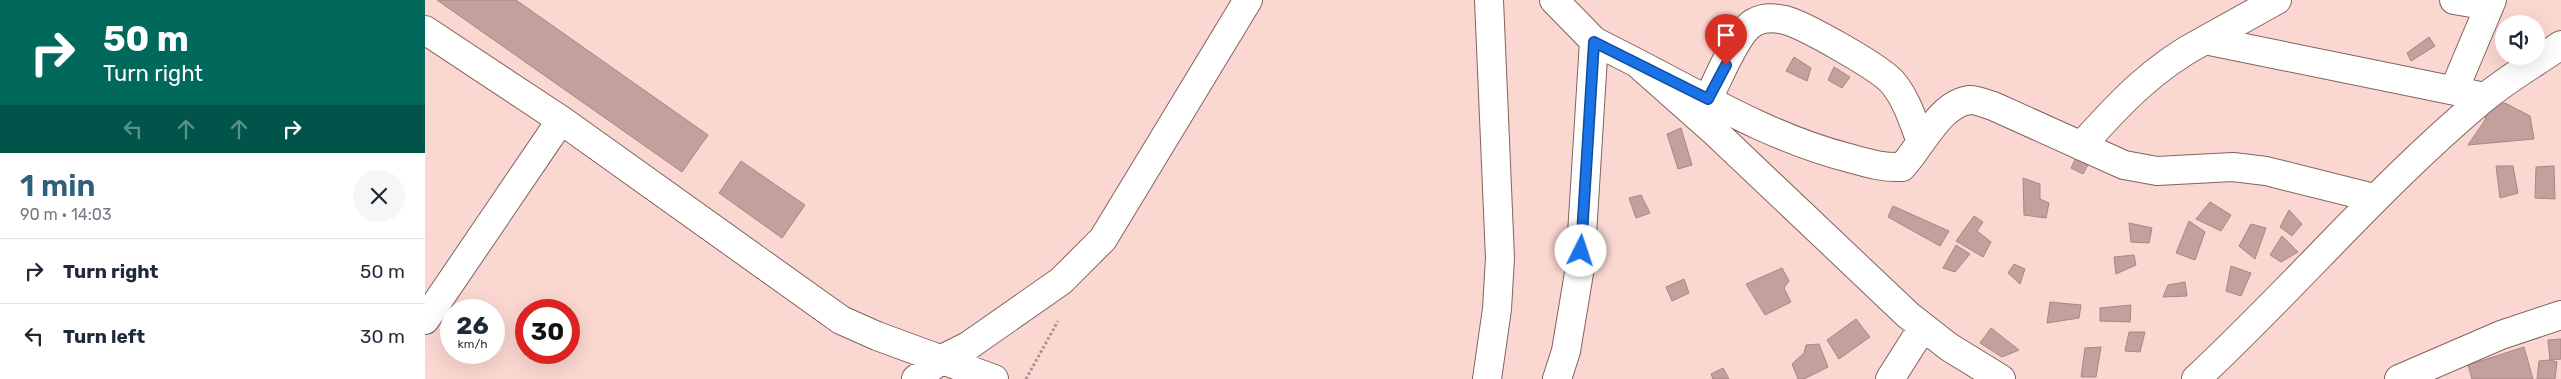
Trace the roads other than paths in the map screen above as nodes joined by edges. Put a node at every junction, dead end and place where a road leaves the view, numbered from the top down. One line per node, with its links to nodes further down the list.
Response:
1 (1248, 0): 22 (street)
2 (1489, 0): 25 (street)
3 (1555, 0): 9 (street)
4 (2277, 0): 8 (street)
5 (2454, 0): 6 (street)
6 (2490, 3): 12 (street)
7 (425, 30): 15 (street)
8 (2205, 40): 12 (street); 17 (street)
9 (1594, 42): 11 (street); 26 (street)
10 (2561, 46): 13 (street)
11 (1637, 63): 14 (street); 21 (street)
12 (2453, 90): 13 (street)
13 (2485, 97): 18 (street)
14 (1708, 99): 16 (street); 16 (street)
15 (561, 120): 20 (street); 22 (street)
16 (1921, 142): 17 (street)
17 (2081, 146): 18 (street)
18 (2374, 198): 29 (street)
19 (2561, 315): 30 (street)
20 (425, 320)
21 (1923, 327): 27 (street); 28 (street)
22 (942, 359): 23 (street); 24 (street)
23 (916, 379)
24 (994, 379)
25 (1487, 379)
26 (1557, 379)
27 (1890, 379)
28 (2001, 379)
29 (2196, 379)
30 (2399, 379)

